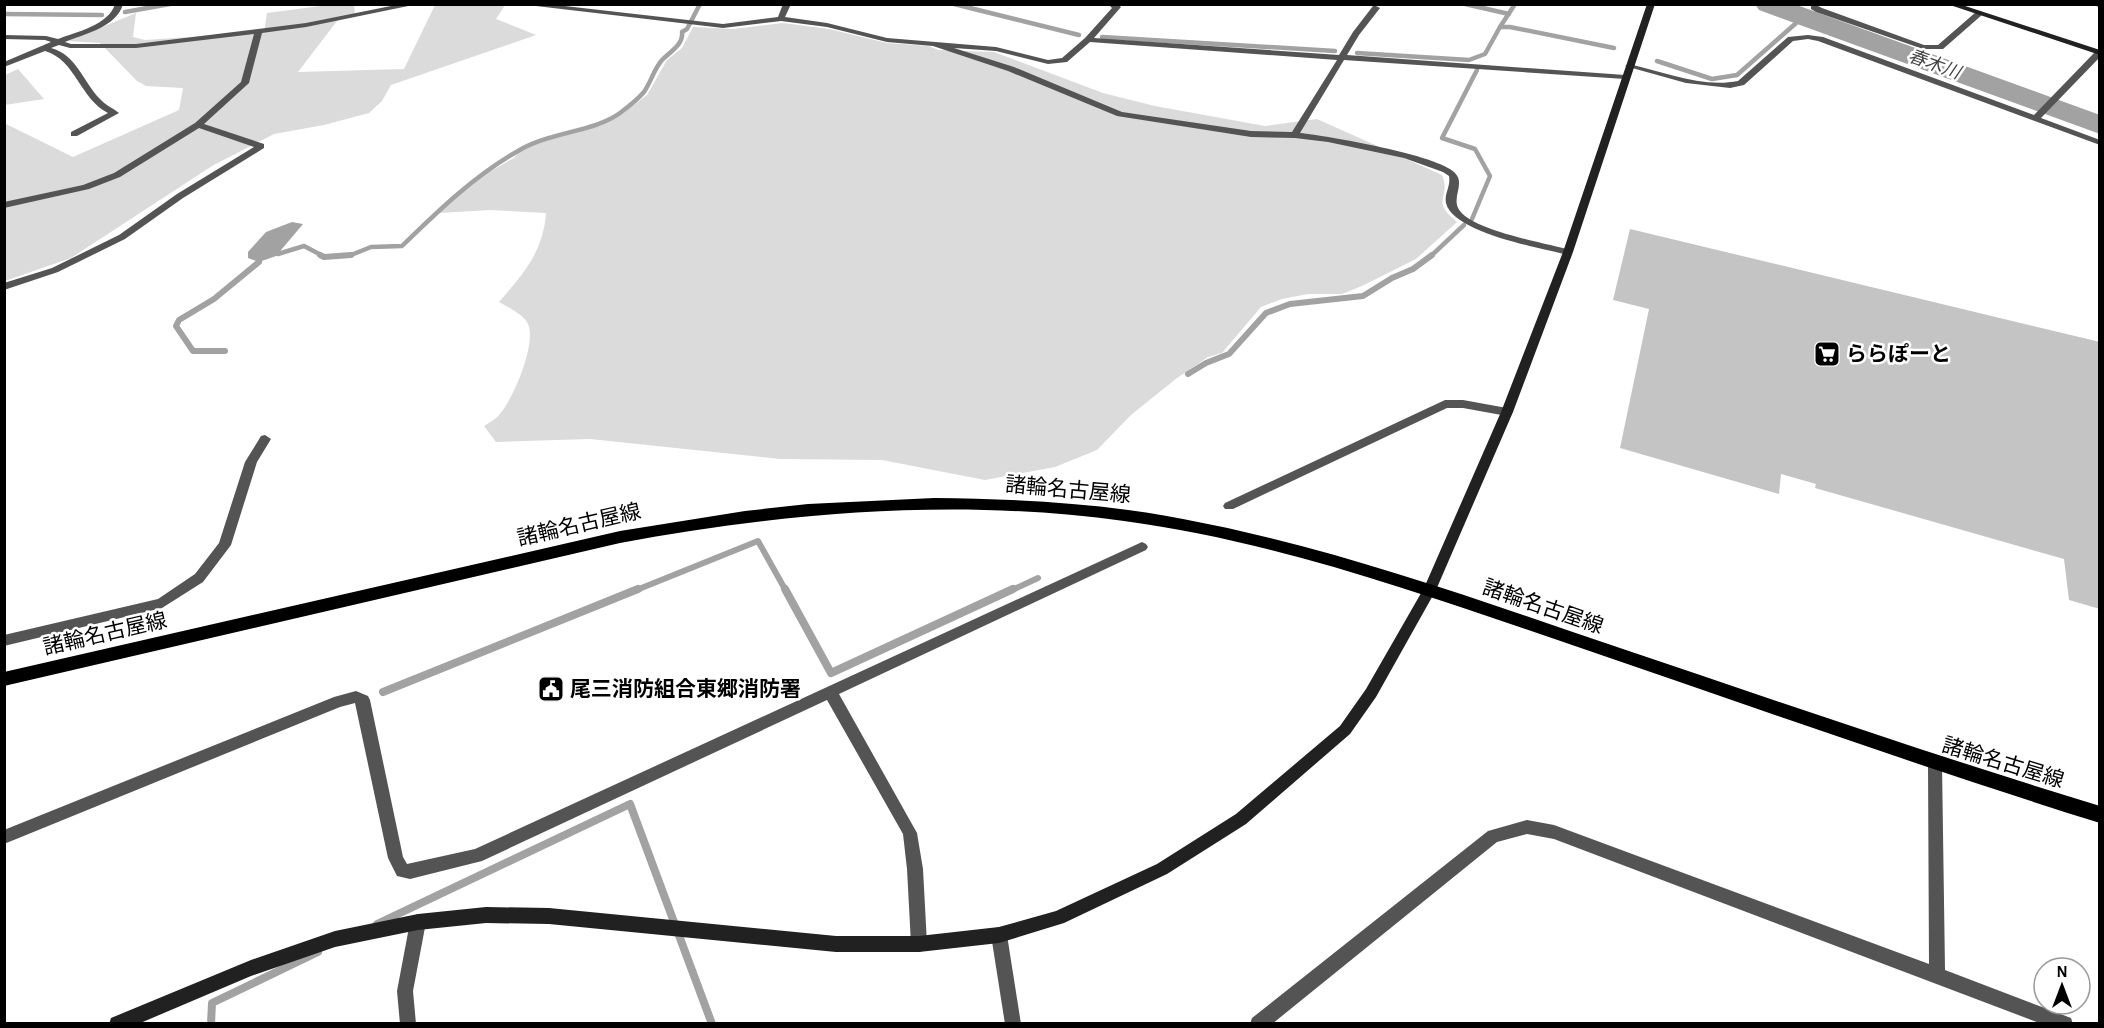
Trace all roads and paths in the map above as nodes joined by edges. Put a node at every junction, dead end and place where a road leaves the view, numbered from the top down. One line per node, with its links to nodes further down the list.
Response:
1 (119, 4): 15 (street)
2 (415, 4): 12 (street)
3 (522, 4): 11 (street)
4 (787, 4): 11 (street)
5 (1111, 4): 14 (street)
6 (1651, 4): 21 (street)
7 (1815, 4): 10 (street)
8 (1950, 4): 10 (street)
9 (1377, 8): 19 (street)
10 (1979, 14): 18 (street)
11 (781, 19): 16 (street)
12 (259, 30): 15 (street); 24 (street)
13 (4, 37): 15 (street)
14 (1088, 40): 16 (street); 19 (street)
15 (58, 42): 17 (street)
16 (934, 44): 26 (street)
17 (44, 48): 20 (street); 25 (street)
18 (2099, 53): 23 (street)
19 (1343, 57): 22 (street); 26 (street)
20 (4, 65)
21 (1629, 66): 22 (street); 23 (street)
22 (1625, 77): 29 (street)
23 (2038, 117): 27 (street)
24 (198, 125): 28 (street); 30 (street)
25 (74, 134)
26 (1295, 135): 29 (street)
27 (2100, 143)
28 (4, 205)
29 (1568, 252): 31 (street)
30 (4, 287)
31 (1507, 412): 33 (street); 35 (street)
32 (265, 439): 36 (street)
33 (1229, 506)
34 (1142, 548): 38 (street)
35 (1430, 590): 37 (main road, 諸輪名古屋線); 39 (main road, 諸輪名古屋線); 43 (street)
36 (4, 641)
37 (4, 679)
38 (830, 692): 41 (street); 44 (street)
39 (1935, 764): 40 (main road, 諸輪名古屋線); 45 (street)
40 (2100, 815)
41 (4, 837)
42 (418, 922): 44 (street); 46 (street); 47 (street)
43 (999, 935): 44 (street); 48 (street)
44 (919, 944)
45 (1937, 975): 49 (street); 50 (street)
46 (117, 1023)
47 (408, 1023)
48 (1013, 1023)
49 (1258, 1023)
50 (2065, 1023)

